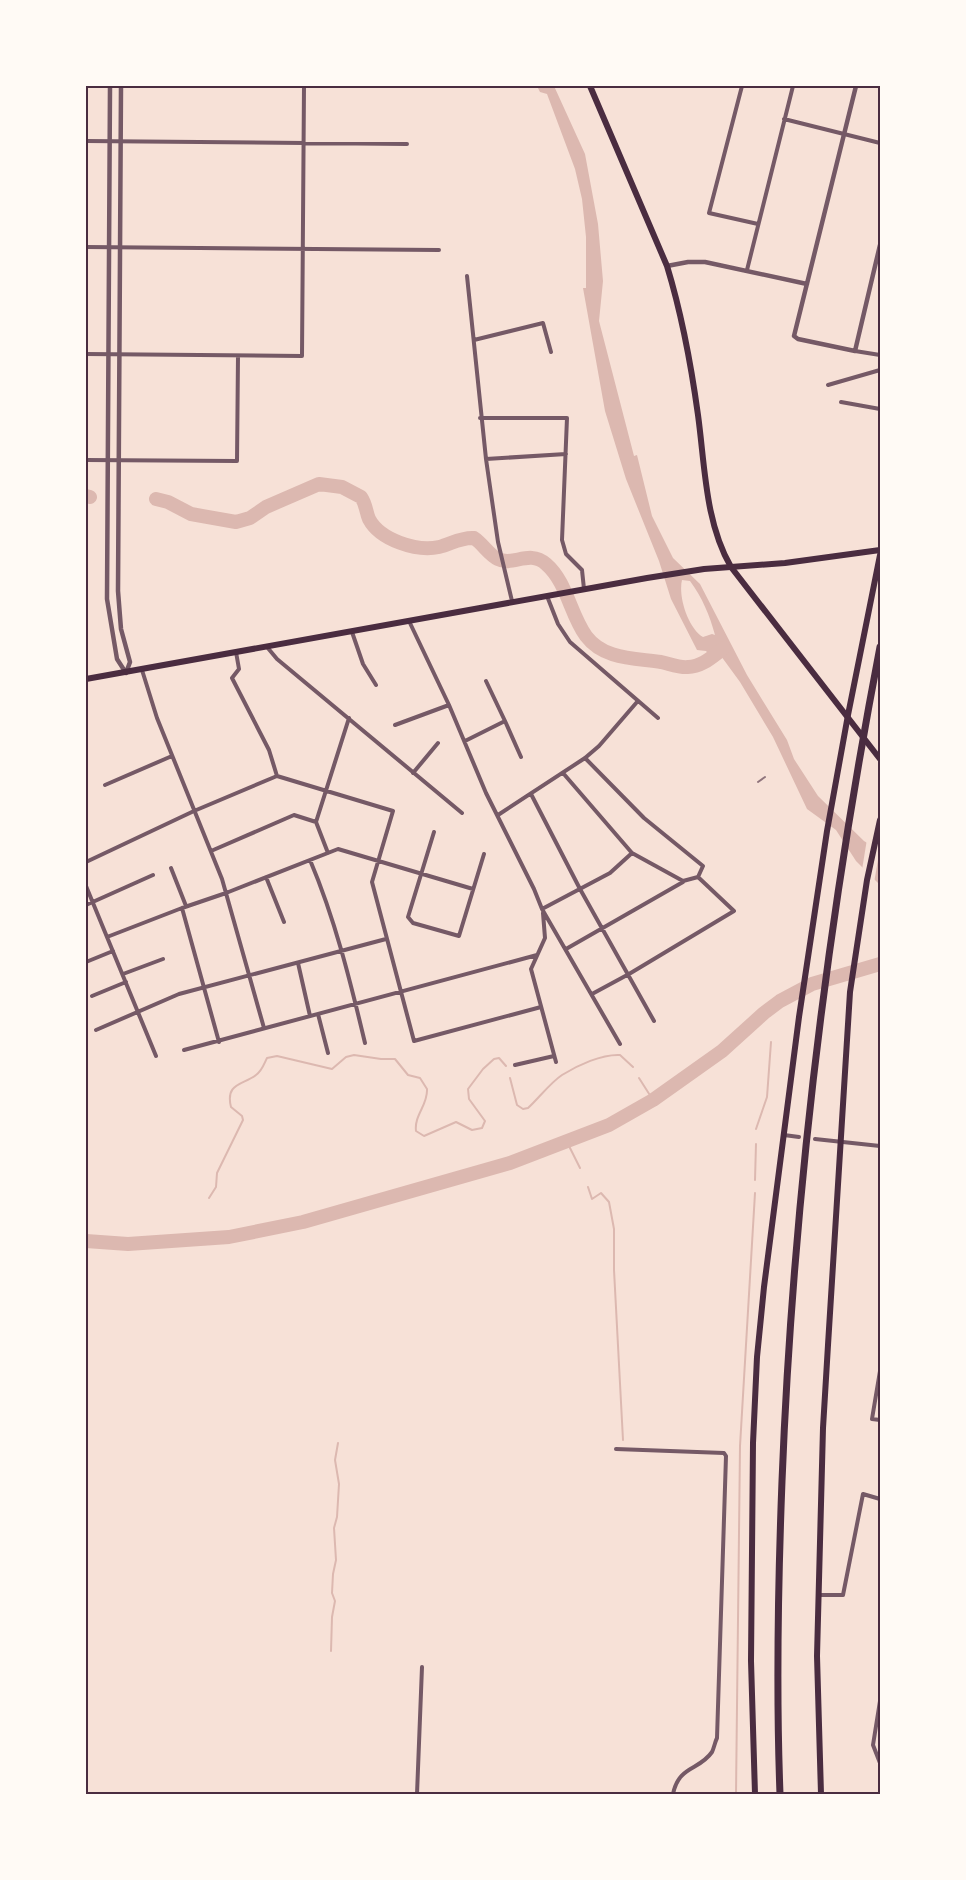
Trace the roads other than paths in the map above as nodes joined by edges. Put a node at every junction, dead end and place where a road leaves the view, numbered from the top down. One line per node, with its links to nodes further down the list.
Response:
1 (110, 86): 11 (street)
2 (122, 86): 12 (street)
3 (304, 86): 13 (street)
4 (590, 86): 23 (main road)
5 (742, 86): 16 (street)
6 (792, 86): 8 (street)
7 (856, 86): 9 (street)
8 (784, 119): 9 (street); 16 (street)
9 (845, 135): 15 (street); 26 (street)
10 (86, 141): 11 (street)
11 (110, 141): 12 (street); 19 (street)
12 (121, 141): 13 (street); 20 (street)
13 (303, 143): 14 (street); 21 (street)
14 (407, 144)
15 (880, 144)
16 (758, 224): 24 (street)
17 (880, 245): 28 (street)
18 (86, 247): 19 (street)
19 (109, 248): 20 (street); 31 (street)
20 (120, 248): 21 (street); 32 (street)
21 (302, 250): 22 (street); 34 (street)
22 (439, 250)
23 (667, 266): 24 (street); 47 (main road)
24 (747, 270): 26 (street)
25 (467, 276): 27 (street)
26 (807, 284): 28 (street)
27 (474, 340): 29 (street); 39 (street)
28 (855, 351): 33 (street)
29 (551, 352)
30 (86, 354): 31 (street)
31 (108, 354): 32 (street); 43 (street)
32 (119, 354): 34 (street); 44 (street)
33 (880, 355)
34 (238, 357): 44 (street)
35 (880, 370): 36 (street)
36 (828, 385)
37 (841, 402): 38 (street)
38 (880, 409)
39 (480, 418): 40 (street); 41 (street)
40 (566, 454): 41 (street); 48 (street)
41 (486, 459): 50 (street)
42 (86, 460): 43 (street)
43 (108, 460): 44 (street); 57 (street)
44 (118, 460): 57 (street)
45 (880, 550): 47 (main road)
46 (880, 555): 63 (main road)
47 (731, 567): 48 (main road); 63 (main road)
48 (582, 590): 49 (main road)
49 (550, 596): 50 (main road); 61 (street)
50 (512, 602): 51 (main road)
51 (408, 621): 52 (main road); 62 (street)
52 (352, 632): 53 (main road); 60 (street)
53 (267, 647): 55 (main road); 64 (street)
54 (880, 647): 156 (highway)
55 (236, 652): 56 (main road); 76 (street)
56 (142, 670): 57 (main road); 70 (street)
57 (126, 673): 58 (main road)
58 (86, 680)
59 (486, 681): 66 (street)
60 (375, 685)
61 (637, 702): 65 (street); 72 (street)
62 (449, 705): 67 (street); 68 (street)
63 (848, 715): 73 (main road); 143 (main road)
64 (349, 718): 74 (street); 78 (street)
65 (658, 718)
66 (505, 721): 68 (street); 71 (street)
67 (395, 725)
68 (465, 741): 82 (street)
69 (438, 743): 74 (street)
70 (172, 756): 77 (street); 80 (street)
71 (521, 757)
72 (585, 758): 75 (street); 97 (street)
73 (880, 759)
74 (413, 773): 81 (street)
75 (563, 773): 79 (street); 88 (street)
76 (277, 776): 78 (street); 80 (street)
77 (105, 784)
78 (327, 790): 84 (street); 91 (street)
79 (531, 794): 82 (street); 101 (street)
80 (194, 811): 86 (street); 92 (street)
81 (462, 813)
82 (498, 815): 106 (street)
83 (880, 821): 146 (main road)
84 (316, 822): 86 (street); 87 (street)
85 (434, 832): 94 (street)
86 (211, 851): 102 (street)
87 (328, 853): 90 (street); 91 (street)
88 (632, 853): 98 (street); 101 (street)
89 (484, 854): 100 (street)
90 (310, 860): 96 (street); 113 (street)
91 (378, 860): 94 (street); 110 (street)
92 (86, 862)
93 (171, 868): 105 (street)
94 (422, 873): 100 (street); 100 (street)
95 (153, 875): 103 (street)
96 (266, 877): 102 (street); 107 (street)
97 (698, 877): 98 (street); 119 (street)
98 (683, 881): 108 (street)
99 (86, 886): 103 (street)
100 (473, 889)
101 (580, 889): 106 (street); 108 (street)
102 (226, 893): 105 (street); 120 (street)
103 (92, 902): 104 (street); 109 (street)
104 (86, 905)
105 (184, 907): 109 (street); 122 (street)
106 (542, 909): 111 (street); 114 (street)
107 (284, 922)
108 (602, 928): 111 (street); 119 (street)
109 (107, 937): 112 (street)
110 (386, 939): 113 (street); 123 (street)
111 (566, 949): 124 (street)
112 (113, 951): 116 (street); 118 (street)
113 (342, 951): 117 (street); 126 (street)
114 (537, 955): 123 (street); 127 (street)
115 (163, 959): 118 (street)
116 (86, 962)
117 (298, 963): 120 (street); 130 (street)
118 (123, 974): 121 (street)
119 (629, 974): 124 (street); 131 (street)
120 (248, 976): 122 (street); 132 (street)
121 (126, 982): 125 (street); 128 (street)
122 (203, 987): 128 (street); 134 (street)
123 (402, 992): 126 (street); 127 (street)
124 (592, 994): 136 (street)
125 (92, 996)
126 (356, 1004): 129 (street); 135 (street)
127 (541, 1006): 140 (street)
128 (139, 1012): 133 (street); 139 (street)
129 (318, 1014): 130 (street); 138 (street)
130 (310, 1016): 132 (street)
131 (654, 1021)
132 (264, 1028): 134 (street)
133 (96, 1030)
134 (219, 1042): 137 (street)
135 (365, 1043)
136 (620, 1044)
137 (184, 1050)
138 (328, 1053)
139 (156, 1056)
140 (554, 1056): 141 (street); 142 (street)
141 (556, 1062)
142 (515, 1065)
143 (783, 1135): 144 (street); 159 (main road)
144 (799, 1137)
145 (815, 1139): 146 (street)
146 (841, 1142): 147 (street); 152 (main road)
147 (880, 1146)
148 (880, 1371): 149 (street)
149 (880, 1420)
150 (616, 1449): 158 (street)
151 (880, 1499): 152 (street)
152 (819, 1595): 160 (main road)
153 (422, 1667): 157 (street)
154 (880, 1701): 155 (street)
155 (880, 1762)
156 (780, 1792)
157 (417, 1794)
158 (673, 1794)
159 (755, 1794)
160 (821, 1794)

